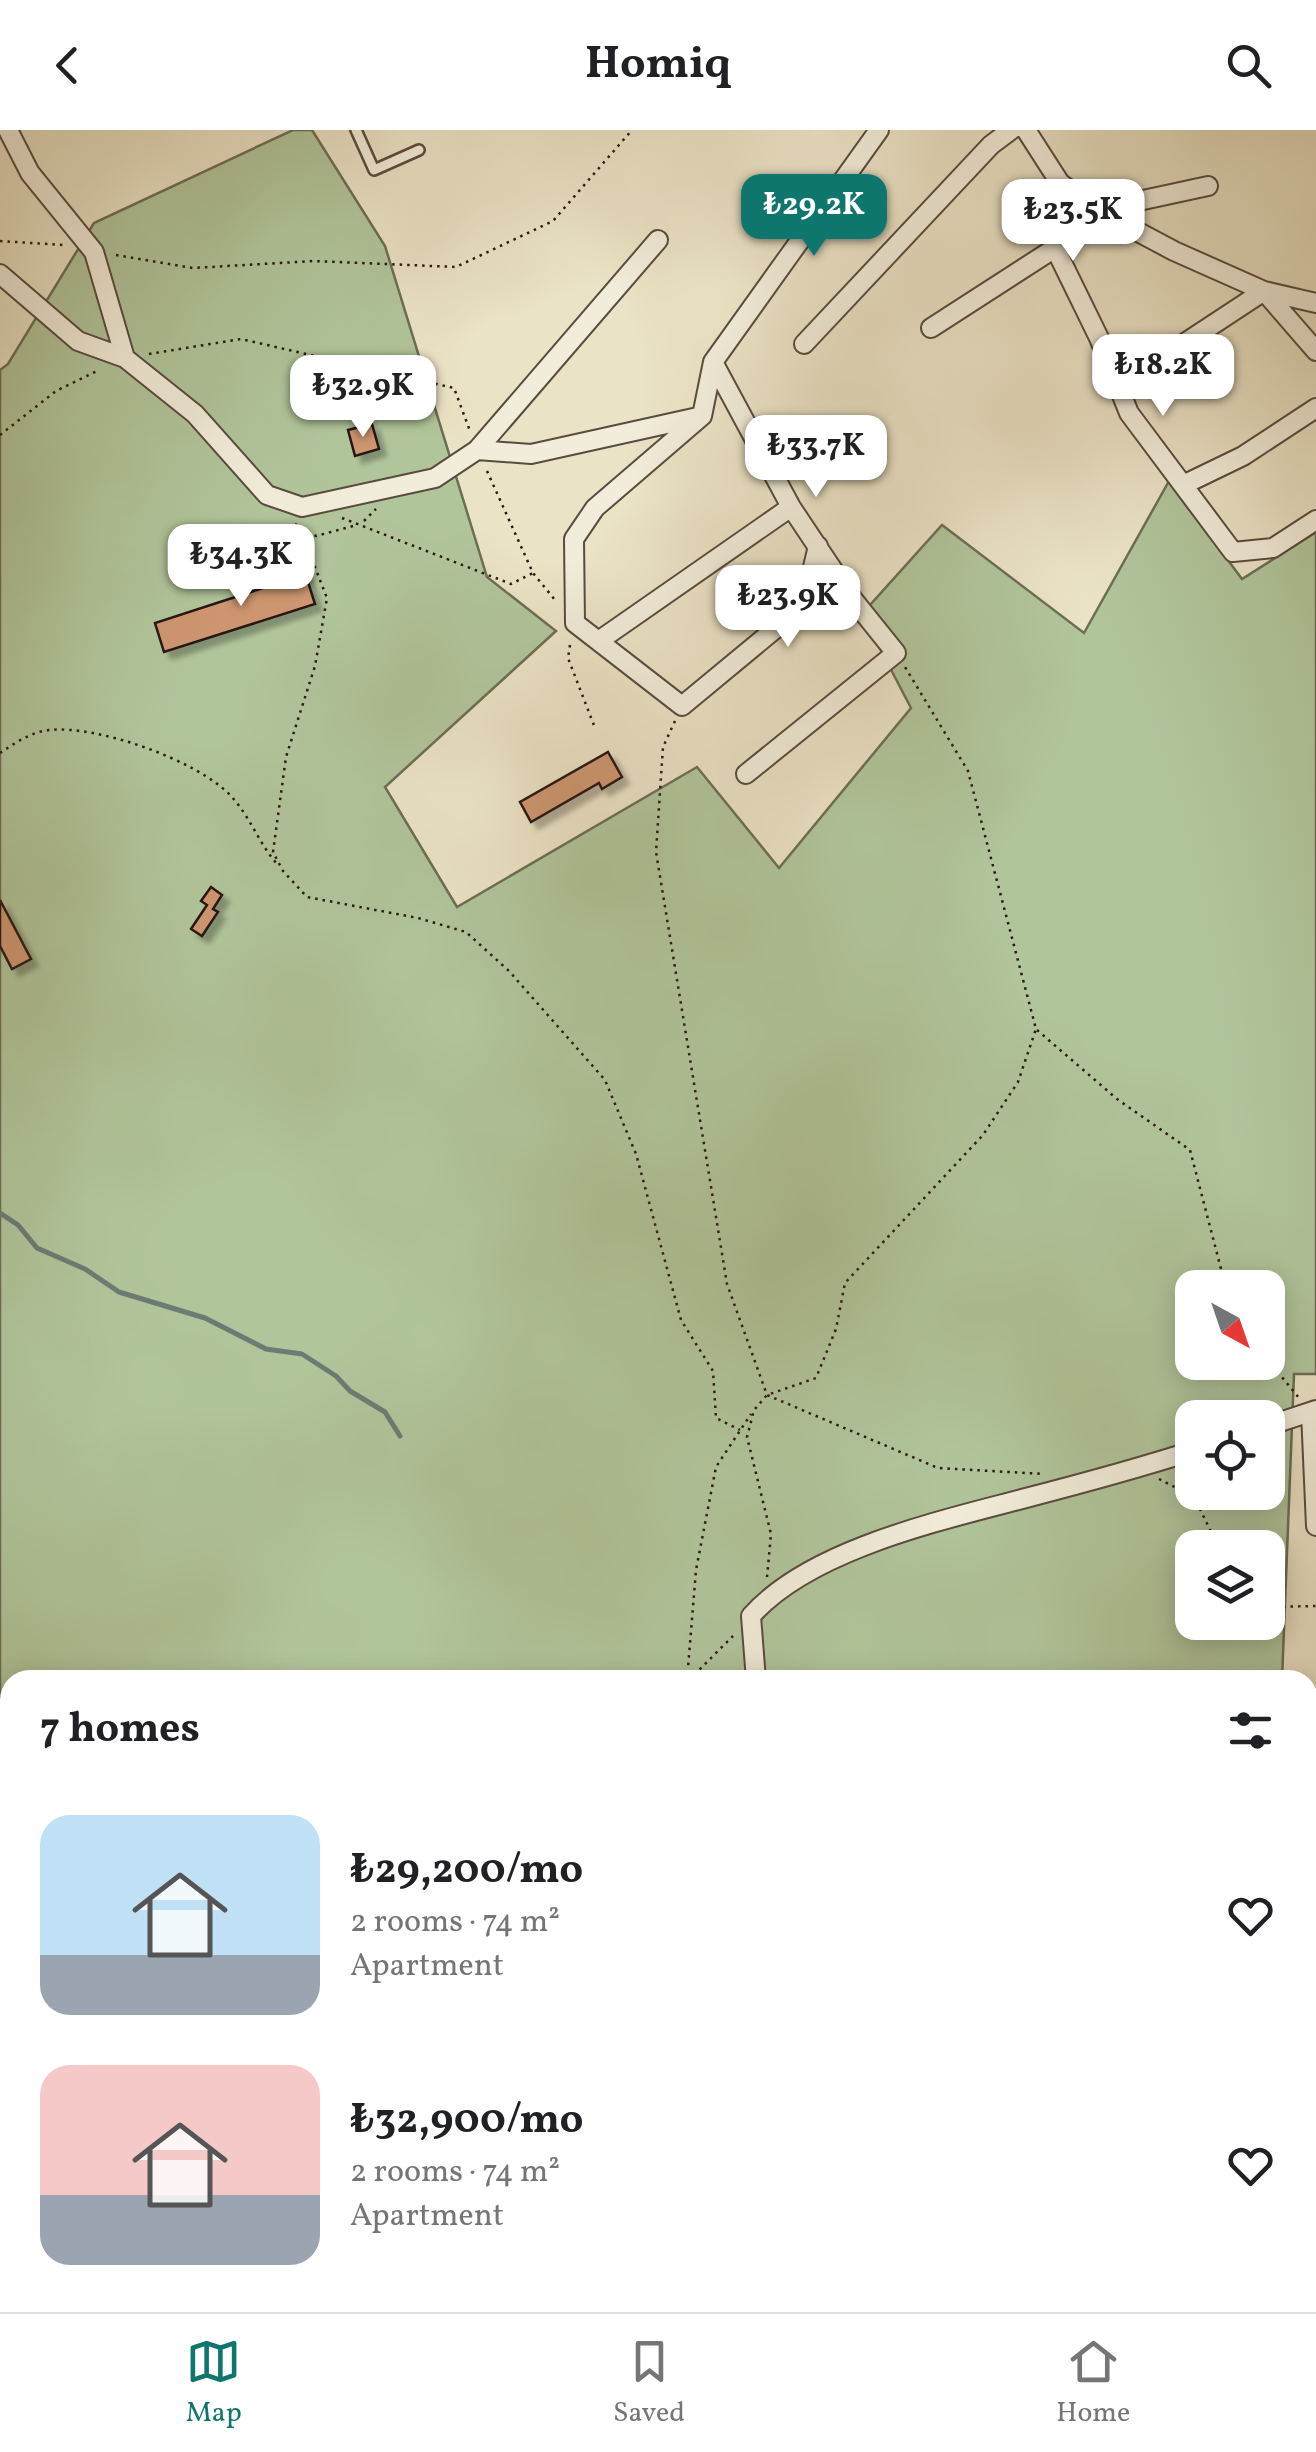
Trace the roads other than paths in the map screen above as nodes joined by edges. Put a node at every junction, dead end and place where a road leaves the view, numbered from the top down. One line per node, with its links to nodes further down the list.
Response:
1 (8, 130): 17 (street)
2 (356, 130): 6 (lane)
3 (879, 130): 18 (street)
4 (1011, 130): 15 (street)
5 (1026, 130): 8 (street)
6 (418, 150)
7 (1208, 186): 8 (street)
8 (1097, 210): 10 (street); 12 (street)
9 (658, 240): 22 (street)
10 (1055, 248): 14 (street); 19 (street)
11 (0, 274): 17 (street)
12 (1264, 290): 13 (street); 16 (street); 19 (street)
13 (1316, 304)
14 (931, 328)
15 (804, 344)
16 (1316, 351)
17 (125, 358): 22 (street)
18 (713, 362): 21 (street); 24 (street)
19 (1118, 387): 23 (street)
20 (1316, 408): 23 (street)
21 (702, 416): 22 (street); 27 (street)
22 (477, 450)
23 (1183, 485): 25 (street)
24 (791, 506): 26 (street); 27 (street)
25 (1316, 520)
26 (818, 546): 27 (street); 28 (street)
27 (600, 640)
28 (746, 774)
29 (1313, 1411): 30 (street); 32 (street)
30 (1285, 1420)
31 (1175, 1456): 33 (street)
32 (1316, 1526)
33 (755, 1670)

